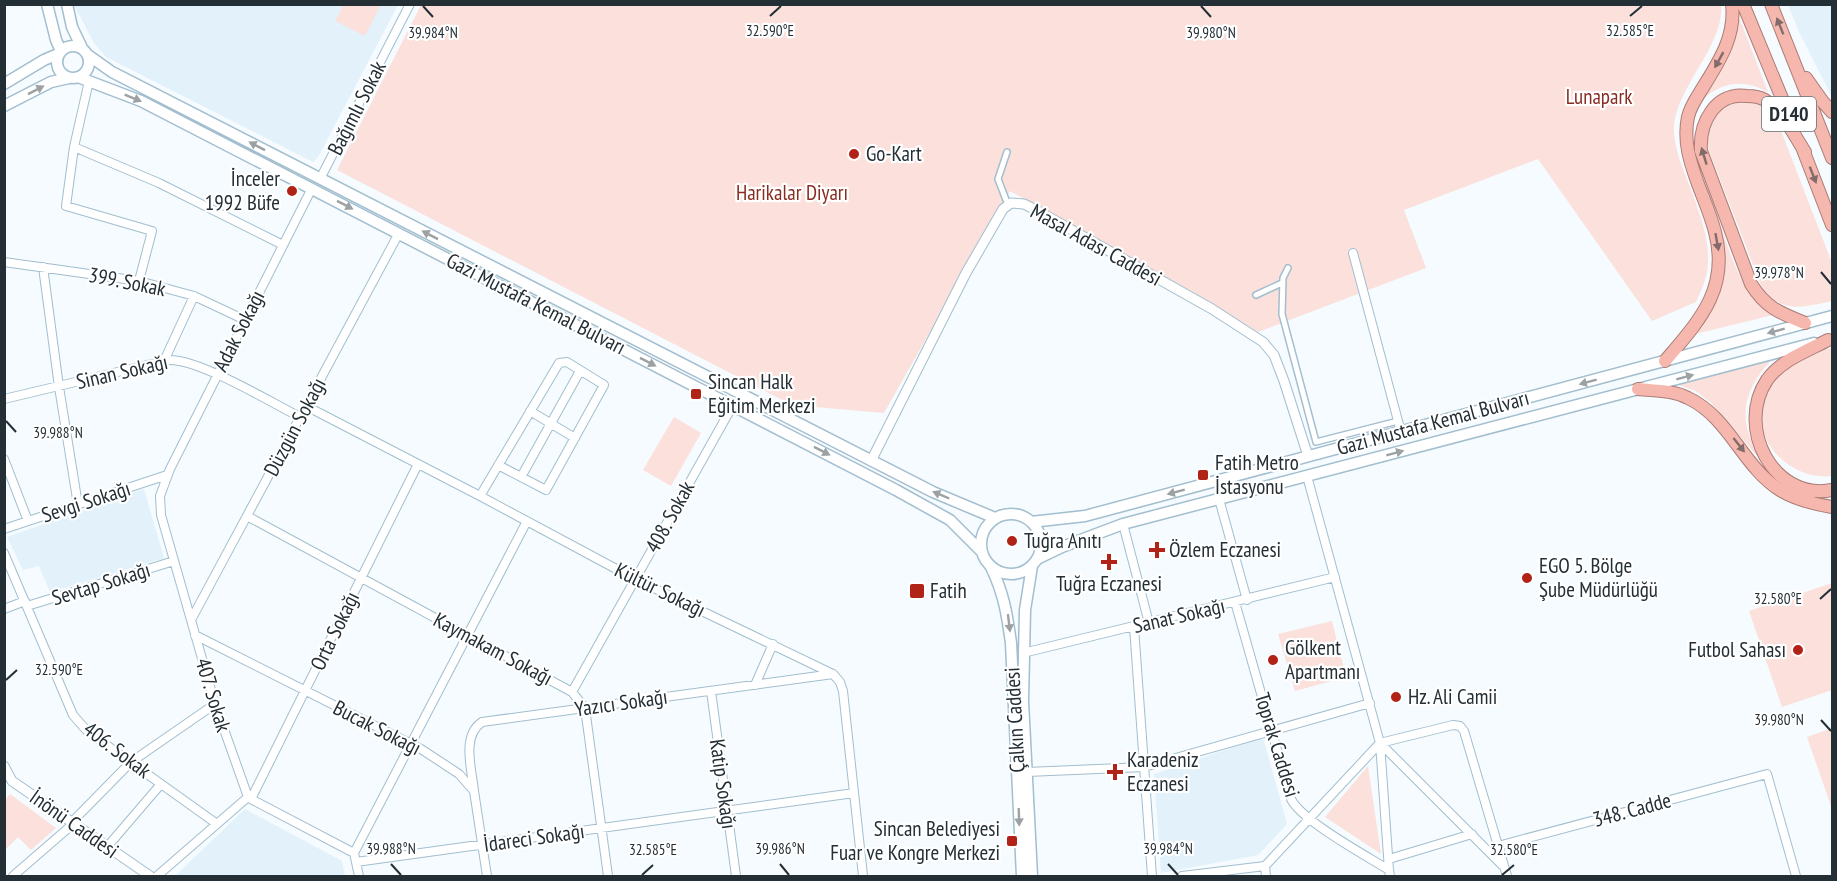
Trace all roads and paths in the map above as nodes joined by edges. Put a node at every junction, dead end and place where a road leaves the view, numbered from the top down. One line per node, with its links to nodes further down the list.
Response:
1 (47, 4): 8 (main road)
2 (67, 4): 7 (main road)
3 (410, 4): 18 (street, Bağımlı Sokak)
4 (1731, 4): 37 (highway, one-way to 37)
5 (1743, 4): 16 (highway, D140)
6 (1771, 4): 9 (highway, D140, one-way to 6)
7 (85, 51): 8 (main road); 10 (main road); 18 (main road, Gazi Mustafa Kemal Bulvarı, one-way to 7)
8 (60, 52): 10 (main road); 11 (main road)
9 (1792, 57): 13 (highway); 17 (highway, D140)
10 (79, 79): 12 (main road, one-way to 10); 14 (street); 19 (main road, Gazi Mustafa Kemal Bulvarı, one-way to 19)
11 (4, 84)
12 (4, 106)
13 (1833, 112)
14 (74, 147): 23 (street); 28 (street)
15 (1007, 152): 20 (street)
16 (1804, 152): 21 (highway, D140, one-way to 21); 34 (highway, one-way to 16)
17 (1833, 158)
18 (320, 179): 52 (main road, Gazi Mustafa Kemal Bulvarı, one-way to 18)
19 (312, 188): 22 (main road, Gazi Mustafa Kemal Bulvarı, one-way to 22); 23 (street, Adak Sokağı)
20 (1008, 205): 50 (street, Masal Adası Caddesi); 52 (street, Masal Adası Caddesi)
21 (1833, 225)
22 (399, 233): 43 (main road, Gazi Mustafa Kemal Bulvarı, one-way to 43); 44 (street, Düzgün Sokağı)
23 (283, 245): 33 (street, Adak Sokağı)
24 (1353, 253): 48 (street)
25 (4, 262): 26 (street, 399. Sokak)
26 (43, 267): 28 (street, 399. Sokak); 40 (street)
27 (1288, 268): 29 (street)
28 (139, 281): 31 (street, 399. Sokak)
29 (1282, 283): 30 (street); 48 (street)
30 (1256, 295)
31 (194, 296): 33 (street, 399. Sokak); 36 (street)
32 (1833, 316): 34 (main road, Gazi Mustafa Kemal Bulvarı)
33 (245, 320): 39 (street, Adak Sokağı)
34 (1805, 323): 37 (main road, Gazi Mustafa Kemal Bulvarı, one-way to 37)
35 (1830, 339): 41 (main road, Gazi Mustafa Kemal Bulvarı, one-way to 35); 58 (highway)
36 (164, 361): 39 (street, Sinan Sokağı); 40 (street, Sinan Sokağı)
37 (1665, 361): 48 (main road, Gazi Mustafa Kemal Bulvarı, one-way to 48)
38 (580, 371): 45 (street); 47 (street); 49 (street)
39 (217, 375): 46 (street, Sinan Sokağı); 55 (street, Adak Sokağı)
40 (58, 387): 42 (street, Sinan Sokağı); 61 (street)
41 (1638, 389): 56 (main road, Gazi Mustafa Kemal Bulvarı, one-way to 41); 62 (highway, one-way to 62)
42 (4, 399)
43 (733, 405): 70 (main road, Gazi Mustafa Kemal Bulvarı, one-way to 70); 77 (street, 408. Sokak)
44 (306, 406): 46 (street, Düzgün Sokağı); 53 (street, Kültür Sokağı)
45 (530, 411): 47 (street); 54 (street)
46 (300, 417): 63 (street, Düzgün Sokağı)
47 (551, 424): 49 (street); 57 (street)
48 (1400, 426): 50 (main road, Gazi Mustafa Kemal Bulvarı)
49 (575, 438): 57 (street)
50 (1308, 456): 67 (main road, Gazi Mustafa Kemal Bulvarı, one-way to 67)
51 (4, 459): 65 (street)
52 (871, 460): 64 (main road, Gazi Mustafa Kemal Bulvarı, one-way to 52)
53 (418, 464): 59 (street, Kültür Sokağı); 76 (street, Orta Sokağı)
54 (498, 465): 57 (street); 59 (street)
55 (167, 475): 61 (street, Sevgi Sokağı); 72 (street, 407. Sokak)
56 (1307, 476): 60 (main road, Gazi Mustafa Kemal Bulvarı); 75 (street)
57 (521, 477)
58 (1833, 490)
59 (480, 496): 66 (street, Kültür Sokağı)
60 (1219, 499): 68 (main road, Gazi Mustafa Kemal Bulvarı); 78 (street)
61 (78, 505): 65 (street, Sevgi Sokağı)
62 (1833, 507)
63 (247, 516): 76 (street, Kaymakam Sokağı); 82 (street, Düzgün Sokağı)
64 (995, 518): 67 (main road); 70 (main road)
65 (28, 521): 69 (street, Sevgi Sokağı)
66 (528, 521): 77 (street, Kültür Sokağı); 86 (street)
67 (1031, 522): 73 (main road)
68 (1123, 524): 73 (main road, Gazi Mustafa Kemal Bulvarı); 83 (street)
69 (4, 529)
70 (981, 551): 74 (main road)
71 (4, 553): 80 (street, 406. Sokak)
72 (174, 561): 80 (street, Sevtap Sokağı); 82 (street, 407. Sokak)
73 (1035, 562): 74 (main road); 88 (main road, Çalkın Caddesi)
74 (991, 567): 132 (main road, Çalkın Caddesi, one-way to 132)
75 (1335, 577): 78 (street, Sanat Sokağı); 94 (street)
76 (361, 578): 86 (street, Kaymakam Sokağı); 91 (street, Orta Sokağı)
77 (635, 579): 87 (street, Kültür Sokağı); 93 (street, 408. Sokak)
78 (1247, 600): 79 (street, Sanat Sokağı)
79 (1235, 602): 83 (street, Sanat Sokağı); 97 (street, Toprak Caddesi)
80 (26, 604): 81 (street, Sevtap Sokağı); 100 (street, 406. Sokak)
81 (4, 609)
82 (191, 620): 85 (street, 407. Sokak)
83 (1149, 623): 84 (street, Sanat Sokağı)
84 (1134, 627): 88 (street, Sanat Sokağı); 102 (street)
85 (195, 635): 91 (street, Bucak Sokağı); 95 (street, 407. Sokak)
86 (468, 636): 93 (street, Kaymakam Sokağı); 99 (street)
87 (773, 644): 89 (street, Kültür Sokağı); 90 (street)
88 (1023, 653): 103 (main road, Çalkın Caddesi)
89 (833, 674): 90 (street, Yazıcı Sokağı); 107 (street)
90 (754, 685): 92 (street, Yazıcı Sokağı)
91 (305, 691): 99 (street, Bucak Sokağı); 108 (street, Orta Sokağı)
92 (711, 691): 96 (street, Yazıcı Sokağı); 109 (street, Katip Sokağı)
93 (572, 692): 96 (street, Kaymakam Sokağı)
94 (1370, 703): 97 (street); 98 (street)
95 (215, 704): 100 (street); 108 (street, 407. Sokak)
96 (585, 708): 106 (street, Yazıcı Sokağı); 113 (street)
97 (1272, 730): 102 (street); 110 (street, Toprak Caddesi)
98 (1380, 743): 110 (street); 114 (street); 116 (street); 119 (street)
99 (411, 744): 106 (street, Bucak Sokağı); 118 (street)
100 (130, 762): 105 (street, 406. Sokak); 111 (street)
101 (4, 766): 104 (street, İnönü Caddesi)
102 (1144, 767): 103 (street); 134 (street)
103 (1027, 772): 133 (main road, Çalkın Caddesi)
104 (7, 779): 111 (street, İnönü Caddesi)
105 (161, 784): 112 (street, 406. Sokak); 117 (street)
106 (474, 790): 115 (street)
107 (854, 793): 109 (street, İdareci Sokağı); 131 (street)
108 (250, 798): 112 (street); 118 (street)
109 (727, 811): 113 (street, İdareci Sokağı); 130 (street, Katip Sokağı)
110 (1309, 819): 121 (street); 123 (street, Toprak Caddesi)
111 (73, 823): 117 (street, İnönü Caddesi); 124 (street)
112 (218, 824): 126 (street)
113 (601, 828): 115 (street, İdareci Sokağı); 129 (street)
114 (1473, 834): 119 (street); 122 (street)
115 (482, 845): 120 (street, İdareci Sokağı); 128 (street)
116 (1498, 846): 122 (street); 138 (street, 348. Cadde)
117 (107, 847): 125 (street, İnönü Caddesi)
118 (354, 853): 120 (street)
119 (1389, 859): 123 (street)
120 (356, 862): 127 (street)
121 (1265, 866): 135 (street); 136 (street)
122 (1504, 866): 137 (street)
123 (1390, 873)
124 (13, 876)
125 (150, 876)
126 (158, 876)
127 (359, 876)
128 (487, 876)
129 (608, 876)
130 (736, 876)
131 (863, 876)
132 (1022, 876)
133 (1032, 876)
134 (1152, 876)
135 (1182, 876)
136 (1266, 876)
137 (1507, 876)
138 (1796, 876)

